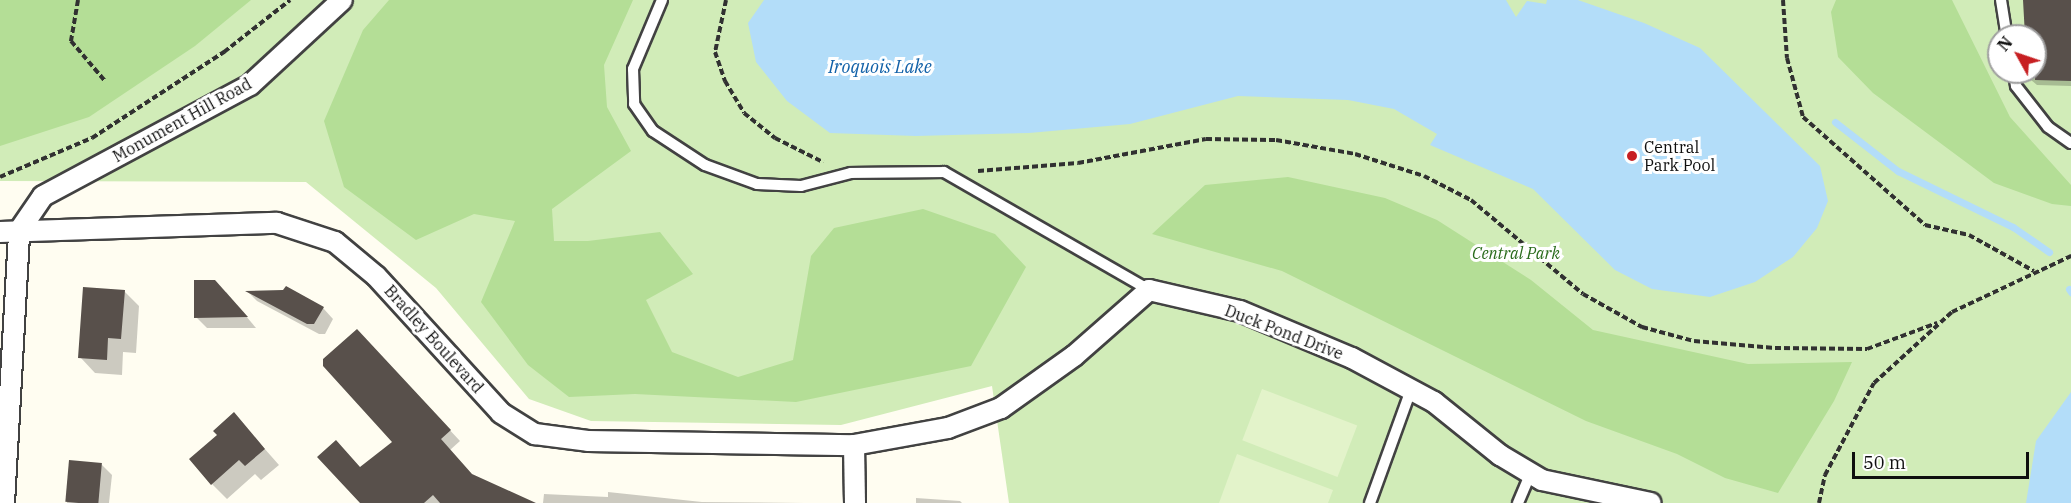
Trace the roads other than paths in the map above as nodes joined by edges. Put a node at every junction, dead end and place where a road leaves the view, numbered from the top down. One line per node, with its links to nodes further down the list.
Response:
1 (342, 0): 7 (street, Monument Hill Road)
2 (662, 0): 8 (lane)
3 (2001, 0): 4 (lane)
4 (2005, 24)
5 (2016, 84): 6 (lane)
6 (2071, 143)
7 (9, 231): 10 (street); 11 (street, Bradley Boulevard)
8 (1149, 290): 9 (street, Duck Pond Drive); 11 (street)
9 (1411, 390): 12 (street, Duck Pond Drive); 15 (lane)
10 (4, 431): 13 (street)
11 (854, 445): 14 (street)
12 (1531, 473): 16 (lane); 17 (street, Duck Pond Drive)
13 (4, 503)
14 (855, 503)
15 (1370, 503)
16 (1518, 503)
17 (1651, 503)

